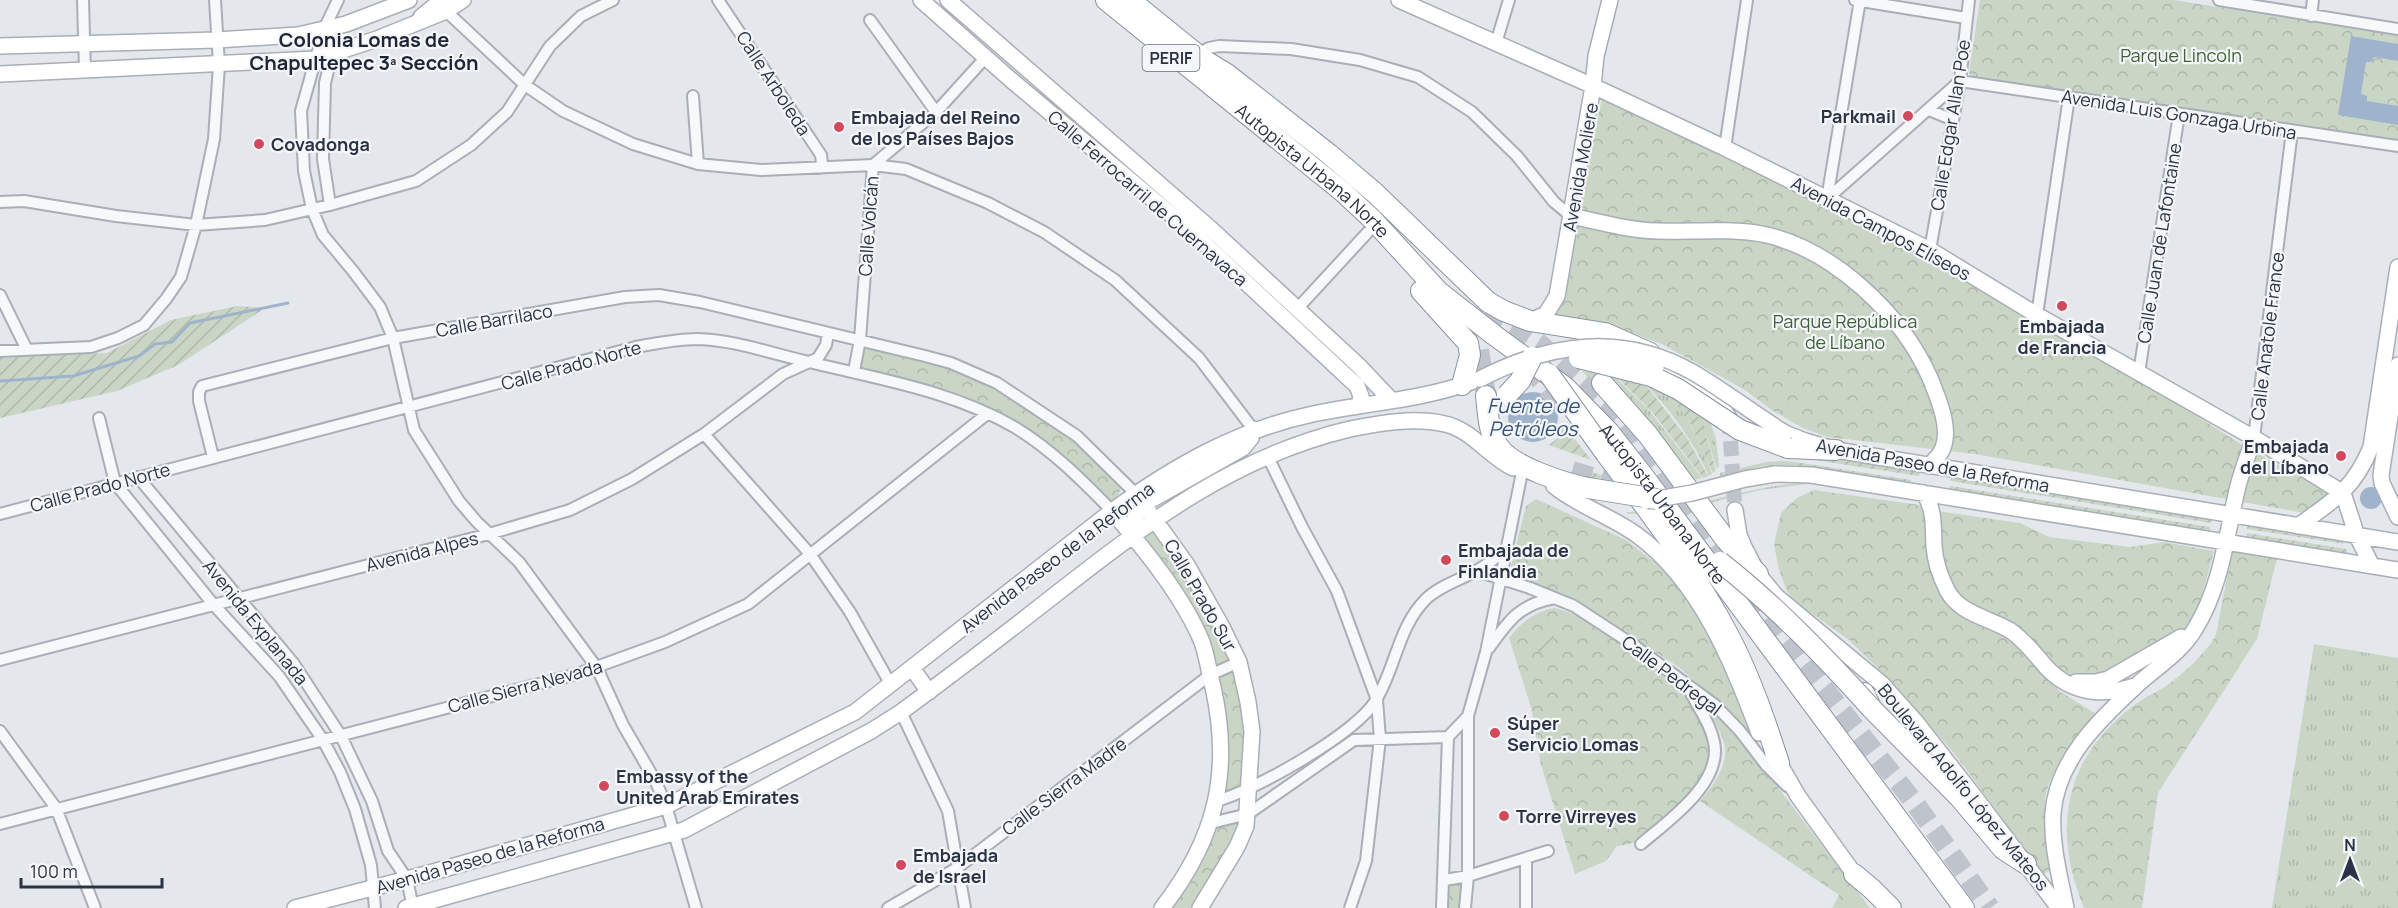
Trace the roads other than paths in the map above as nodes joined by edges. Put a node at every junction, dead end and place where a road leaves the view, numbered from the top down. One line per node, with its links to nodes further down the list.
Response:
1 (83, 0): 32 (street)
2 (215, 0): 30 (street)
3 (338, 0): 28 (street)
4 (386, 0): 28 (main road)
5 (409, 0): 28 (main road)
6 (463, 0): 24 (main road)
7 (613, 0): 44 (street)
8 (718, 0): 58 (street, Calle Arboleda)
9 (921, 0): 35 (main road, Calle Ferrocarril de Cuernavaca)
10 (948, 0): 39 (main road, Calle Ferrocarril de Cuernavaca)
11 (1099, 0): 51 (highway, PERIF)
12 (1106, 0): 71 (highway, Autopista Urbana Norte)
13 (1122, 0): 135 (highway, Autopista Urbana Norte, bridge)
14 (1130, 0): 36 (highway, PERIF)
15 (1400, 0): 31 (main road, Avenida Campos Elíseos)
16 (1509, 0): 31 (street)
17 (1610, 0): 45 (main road, Avenida Moliere)
18 (1747, 0): 55 (street)
19 (1855, 0): 20 (street)
20 (1860, 0): 26 (street); 59 (street)
21 (1970, 0): 26 (street, Calle Edgar Allan Poe)
22 (2219, 0): 25 (street)
23 (2313, 0): 25 (street)
24 (444, 6): 34 (main road); 44 (street)
25 (2311, 16): 29 (street)
26 (1966, 18): 43 (street, Calle Edgar Allan Poe)
27 (870, 20): 49 (street)
28 (335, 26): 30 (main road); 34 (street); 37 (street)
29 (2398, 29)
30 (217, 40): 32 (main road); 38 (street)
31 (1497, 43): 45 (main road, Avenida Campos Elíseos)
32 (84, 44): 33 (main road); 40 (street)
33 (0, 46)
34 (332, 54): 37 (main road); 61 (street)
35 (986, 57): 42 (main road, Calle Ferrocarril de Cuernavaca); 49 (street, Calle Volcán)
36 (1200, 57): 63 (street); 72 (highway); 75 (highway)
37 (315, 59): 38 (main road); 62 (street)
38 (219, 64): 40 (main road); 64 (street)
39 (1021, 64): 42 (main road); 69 (main road, Calle Ferrocarril de Cuernavaca)
40 (85, 71): 41 (main road)
41 (0, 74)
42 (1010, 79): 69 (main road, Calle Ferrocarril de Cuernavaca)
43 (1960, 81): 47 (street, Avenida Luis Gonzaga Urbina); 48 (street); 52 (street, Calle Edgar Allan Poe)
44 (525, 85): 56 (street); 61 (street)
45 (1593, 86): 55 (main road, Avenida Campos Elíseos); 63 (main road, Avenida Moliere)
46 (693, 96): 56 (street)
47 (2069, 97): 50 (street, Avenida Luis Gonzaga Urbina); 74 (street)
48 (1929, 110): 52 (street); 59 (street)
49 (936, 112): 57 (street, Calle Volcán)
50 (2179, 114): 53 (street, Avenida Luis Gonzaga Urbina); 89 (street, Calle Juan de Lafontaine)
51 (1242, 116): 65 (highway); 67 (highway)
52 (1953, 120): 66 (street, Calle Edgar Allan Poe)
53 (2292, 131): 54 (street, Avenida Luis Gonzaga Urbina); 102 (street, Calle Anatole France)
54 (2398, 146)
55 (1725, 148): 59 (main road, Avenida Campos Elíseos)
56 (698, 164): 58 (street)
57 (873, 165): 58 (street); 78 (street, Calle Volcán); 100 (street)
58 (819, 168)
59 (1827, 199): 66 (main road, Avenida Campos Elíseos)
60 (0, 202): 64 (street)
61 (330, 205): 62 (street)
62 (312, 209): 64 (street); 77 (street)
63 (1571, 216): 75 (main road, Avenida Moliere); 107 (main road)
64 (196, 225): 79 (street)
65 (1368, 232): 73 (street); 92 (highway)
66 (1930, 250): 74 (main road, Avenida Campos Elíseos)
67 (1396, 252)
68 (2398, 267): 117 (main road)
69 (1241, 268): 73 (main road, Calle Ferrocarril de Cuernavaca); 95 (main road, Calle Ferrocarril de Cuernavaca)
70 (0, 295): 79 (street)
71 (1446, 298): 80 (highway); 90 (highway, Autopista Urbana Norte, bridge)
72 (1476, 301)
73 (1297, 309): 93 (main road, Calle Ferrocarril de Cuernavaca)
74 (2037, 315): 89 (main road, Avenida Campos Elíseos)
75 (1530, 321): 85 (highway, bridge)
76 (828, 333): 77 (street, Calle Barrilaco); 78 (street, Calle Barrilaco); 86 (street)
77 (393, 338): 96 (street); 106 (street, Calle Barrilaco)
78 (860, 340): 88 (street, Calle Volcán); 119 (street)
79 (27, 350): 81 (street)
80 (1479, 350)
81 (0, 351)
82 (1554, 353): 83 (main road, bridge); 84 (main road); 85 (main road, bridge)
83 (1532, 357): 92 (main road, bridge); 109 (highway, bridge)
84 (1579, 358): 85 (main road, bridge); 103 (highway, bridge)
85 (1655, 361): 99 (main road); 103 (main road, bridge)
86 (808, 362): 88 (street, Calle Prado Norte); 96 (street, Calle Prado Norte); 101 (street, Avenida Alpes)
87 (2398, 365): 113 (main road)
88 (854, 371): 97 (street, Calle Prado Norte)
89 (2139, 373): 102 (main road, Avenida Campos Elíseos)
90 (1549, 374): 141 (highway, bridge); 207 (highway, Autopista Urbana Norte, bridge)
91 (1602, 383): 139 (highway)
92 (1476, 387): 93 (main road); 110 (highway)
93 (1391, 400): 95 (main road)
94 (1559, 401): 141 (highway)
95 (1359, 405): 100 (main road)
96 (408, 408): 106 (street, Calle Prado Norte); 128 (street)
97 (987, 414): 122 (street, Calle Prado Norte); 134 (street, Calle Sierra Nevada)
98 (99, 418): 112 (street)
99 (1729, 418)
100 (1253, 429): 119 (main road, Avenida Paseo de la Reforma)
101 (704, 434): 128 (street, Avenida Alpes); 134 (street)
102 (2254, 438): 117 (main road, Avenida Campos Elíseos); 124 (main road, Calle Anatole France)
103 (1787, 440): 104 (highway)
104 (1836, 450): 107 (main road, Avenida Paseo de la Reforma)
105 (1267, 455): 110 (main road, Avenida Paseo de la Reforma); 126 (main road, Avenida Paseo de la Reforma); 161 (street)
106 (213, 457): 111 (street, Calle Prado Norte)
107 (1929, 466): 108 (main road, Avenida Paseo de la Reforma)
108 (1946, 469): 118 (main road); 124 (main road, Avenida Paseo de la Reforma)
109 (1572, 471)
110 (1530, 472): 114 (main road, Avenida Paseo de la Reforma); 120 (highway, bridge); 133 (street)
111 (138, 477): 112 (street, Calle Prado Norte); 143 (street, Avenida Explanada)
112 (115, 483): 123 (street, Calle Prado Norte); 145 (street, Avenida Explanada)
113 (2382, 483): 115 (main road); 125 (main road)
114 (1554, 486): 120 (main road, Avenida Paseo de la Reforma, bridge); 172 (main road)
115 (2398, 489)
116 (1924, 493): 118 (main road, Avenida Paseo de la Reforma); 120 (main road, Avenida Paseo de la Reforma, bridge); 155 (main road)
117 (2343, 493): 127 (main road); 130 (main road)
118 (1940, 496): 131 (main road, Avenida Paseo de la Reforma)
119 (1140, 499): 122 (main road, Avenida Paseo de la Reforma); 126 (main road, Calle Prado Sur); 129 (main road)
120 (1657, 499)
121 (1735, 510): 139 (main road, Boulevard Adolfo López Mateos)
122 (1112, 511): 129 (main road, Calle Prado Sur); 153 (main road, Avenida Paseo de la Reforma)
123 (0, 514)
124 (2231, 516): 127 (main road, Avenida Paseo de la Reforma); 131 (main road, Calle Anatole France)
125 (2398, 517)
126 (1155, 519): 129 (main road, Avenida Paseo de la Reforma); 150 (main road, Calle Prado Sur)
127 (2298, 526): 130 (main road, Avenida Paseo de la Reforma)
128 (489, 534): 143 (street, Avenida Alpes); 152 (street)
129 (1132, 534): 154 (main road, Calle Prado Sur); 159 (main road, Avenida Paseo de la Reforma)
130 (2357, 536): 132 (main road, Avenida Paseo de la Reforma); 136 (main road)
131 (2227, 542): 136 (main road, Avenida Paseo de la Reforma); 146 (main road, Calle Anatole France)
132 (2398, 542)
133 (1507, 548): 138 (street); 140 (street)
134 (810, 554): 152 (street, Calle Sierra Nevada); 157 (street)
135 (1720, 562): 148 (highway, bridge); 208 (highway, Autopista Urbana Norte, bridge)
136 (2372, 566): 137 (main road, Avenida Paseo de la Reforma)
137 (2398, 570)
138 (1476, 571): 140 (street, Calle Pedregal); 161 (street)
139 (1758, 574): 142 (main road, Boulevard Adolfo López Mateos)
140 (1502, 579): 144 (street, Calle Pedregal); 147 (street)
141 (1696, 582): 172 (highway)
142 (1776, 596): 151 (highway); 185 (main road, Boulevard Adolfo López Mateos)
143 (238, 598): 145 (street, Avenida Alpes); 168 (street, Avenida Explanada)
144 (1556, 598): 147 (street); 156 (street, Calle Pedregal)
145 (213, 604): 149 (street, Avenida Alpes); 171 (street, Avenida Explanada)
146 (2199, 622): 155 (main road); 158 (main road, Calle Anatole France)
147 (1486, 652): 164 (street)
148 (1820, 653): 151 (highway, bridge); 162 (highway, bridge)
149 (0, 660)
150 (1239, 662): 154 (street, Calle Sierra Madre); 173 (main road, Calle Prado Sur)
151 (1840, 667): 162 (highway, bridge)
152 (597, 668): 168 (street, Calle Sierra Nevada); 176 (street)
153 (912, 669): 157 (main road, Avenida Paseo de la Reforma); 159 (main road)
154 (1210, 675): 175 (main road, Calle Prado Sur); 186 (street, Calle Sierra Madre)
155 (2058, 678): 158 (main road)
156 (1684, 682): 174 (street, Calle Pedregal); 182 (street)
157 (891, 685): 160 (main road, Avenida Paseo de la Reforma)
158 (2136, 685): 210 (main road, Calle Anatole France)
159 (929, 692): 163 (main road, Avenida Paseo de la Reforma)
160 (871, 700): 165 (main road); 176 (main road, Avenida Paseo de la Reforma)
161 (1377, 700): 167 (street); 170 (street)
162 (1871, 708): 185 (highway)
163 (901, 712): 165 (main road, Avenida Paseo de la Reforma); 186 (street)
164 (1468, 716): 169 (street); 188 (street)
165 (884, 723): 181 (main road, Avenida Paseo de la Reforma)
166 (0, 731): 177 (street)
167 (1351, 735): 170 (street); 173 (street); 178 (street)
168 (341, 736): 171 (street, Calle Sierra Nevada); 189 (street, Avenida Explanada)
169 (1448, 737): 170 (street); 190 (street)
170 (1380, 739): 201 (street)
171 (323, 740): 177 (street, Calle Sierra Nevada); 191 (street, Avenida Explanada)
172 (1779, 763): 174 (main road)
173 (1250, 789): 175 (street); 178 (main road, Calle Prado Sur)
174 (1798, 796): 187 (main road)
175 (1216, 801): 179 (main road, Calle Prado Sur)
176 (666, 806): 181 (street); 189 (main road, Avenida Paseo de la Reforma)
177 (56, 808): 180 (street, Calle Sierra Nevada); 193 (street)
178 (1248, 814): 179 (street); 200 (main road, Calle Prado Sur)
179 (1211, 823): 199 (main road, Calle Prado Sur)
180 (0, 824)
181 (675, 833): 192 (main road, Avenida Paseo de la Reforma); 196 (street)
182 (1641, 844)
183 (1548, 851): 184 (street)
184 (1526, 858): 188 (street); 204 (street)
185 (2026, 864): 209 (main road, Boulevard Adolfo López Mateos)
186 (957, 868): 197 (street, Calle Sierra Madre); 198 (street)
187 (1854, 874): 205 (main road); 206 (highway)
188 (1468, 876): 190 (street); 203 (street)
189 (407, 879): 191 (main road, Avenida Paseo de la Reforma); 192 (street, Avenida Explanada)
190 (1445, 880): 202 (street)
191 (372, 888): 194 (main road, Avenida Paseo de la Reforma); 195 (street, Avenida Explanada)
192 (411, 907)
193 (95, 908)
194 (295, 908)
195 (375, 908)
196 (696, 908)
197 (888, 908)
198 (965, 908)
199 (1162, 908)
200 (1200, 908)
201 (1350, 908)
202 (1442, 908)
203 (1466, 908)
204 (1526, 908)
205 (1880, 908)
206 (1891, 908)
207 (1964, 908)
208 (1978, 908)
209 (2059, 908)
210 (2066, 908)

